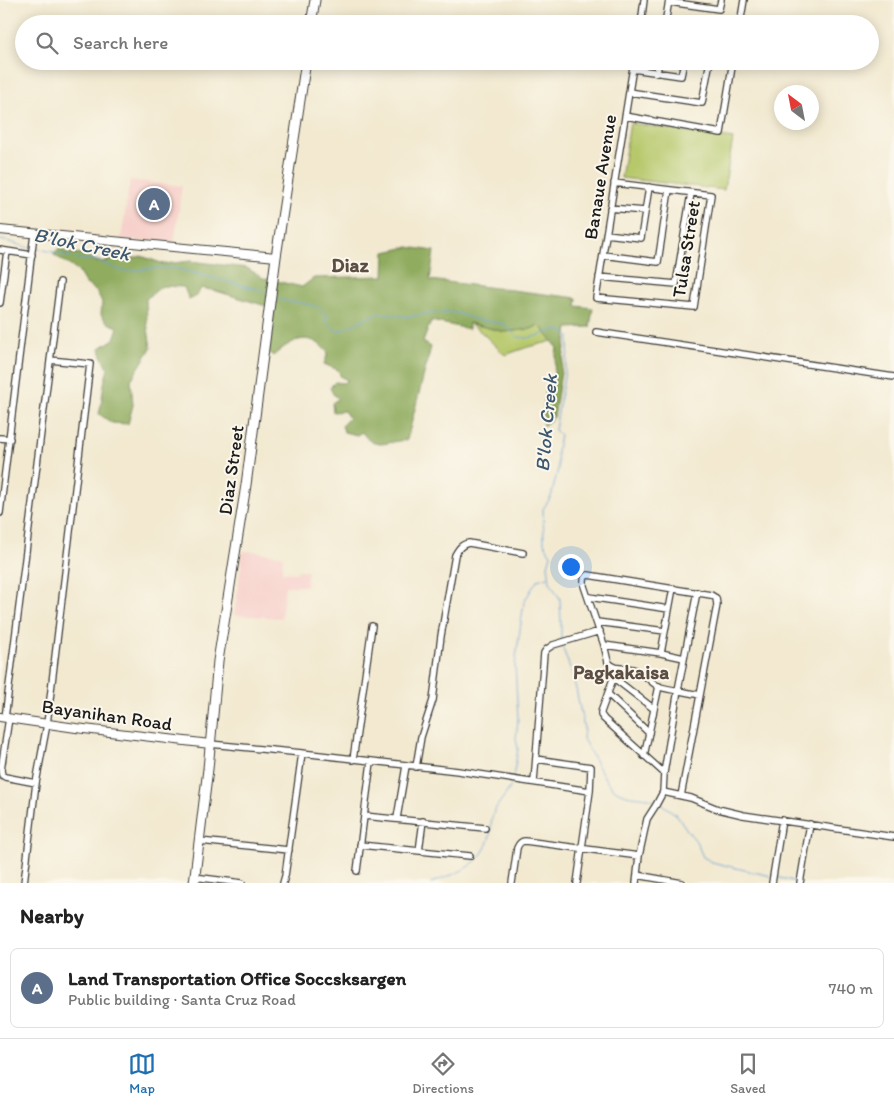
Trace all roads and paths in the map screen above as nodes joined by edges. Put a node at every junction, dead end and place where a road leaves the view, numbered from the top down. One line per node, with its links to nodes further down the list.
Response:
1 (315, 0): 6 (main road)
2 (644, 0): 7 (street)
3 (721, 0): 5 (street)
4 (744, 0): 9 (street)
5 (669, 1): 8 (street)
6 (312, 15)
7 (642, 15)
8 (667, 15)
9 (742, 15)
10 (305, 70): 32 (main road, Diaz Street)
11 (633, 70): 18 (street, Banaue Avenue)
12 (639, 70): 17 (street)
13 (658, 70): 17 (street)
14 (682, 70): 17 (street)
15 (708, 70): 18 (street)
16 (732, 70): 19 (street)
17 (657, 73)
18 (629, 92): 19 (street, Banaue Avenue)
19 (625, 116): 20 (street, Banaue Avenue)
20 (614, 183): 21 (street, Tulsa Street); 24 (street, Banaue Avenue)
21 (649, 188): 22 (street, Tulsa Street); 25 (street)
22 (669, 190): 23 (street, Tulsa Street); 31 (street)
23 (690, 192): 33 (street); 35 (street, Tulsa Street)
24 (610, 208): 25 (street); 28 (street, Banaue Avenue)
25 (645, 211): 28 (street)
26 (0, 230): 27 (street)
27 (34, 234): 30 (street); 32 (street)
28 (606, 234): 31 (street, Banaue Avenue)
29 (3, 251): 30 (street); 36 (street)
30 (33, 251): 41 (street)
31 (603, 255): 33 (street, Banaue Avenue)
32 (276, 257): 66 (main road, Diaz Street)
33 (599, 277): 35 (street, Banaue Avenue)
34 (60, 282): 38 (street)
35 (596, 298)
36 (0, 304)
37 (596, 332): 39 (street)
38 (50, 360): 63 (street); 64 (street)
39 (894, 377)
40 (0, 438): 41 (street)
41 (10, 439): 42 (street)
42 (2, 480): 43 (street)
43 (0, 513)
44 (522, 553): 74 (street)
45 (673, 588): 46 (street); 47 (street); 48 (street)
46 (697, 592): 55 (street); 61 (street)
47 (589, 597): 48 (street); 49 (street)
48 (669, 609): 52 (street)
49 (597, 622): 51 (street); 52 (street)
50 (372, 626): 71 (street)
51 (600, 631): 53 (street); 70 (street)
52 (665, 631): 54 (street)
53 (604, 645): 54 (street); 56 (street)
54 (661, 653): 55 (street)
55 (684, 658): 59 (street)
56 (617, 668): 57 (street); 58 (street)
57 (614, 678): 60 (street); 62 (street)
58 (658, 686): 59 (street); 62 (street)
59 (678, 690): 61 (street); 75 (street)
60 (608, 694): 65 (street); 69 (street)
61 (699, 695): 80 (street)
62 (654, 709): 65 (street)
63 (5, 717): 64 (street, Bayanihan Road); 67 (street)
64 (47, 724): 66 (street, Bayanihan Road); 77 (street)
65 (649, 733): 69 (street)
66 (210, 744): 68 (street); 88 (main road, Diaz Street)
67 (2, 752): 77 (street)
68 (302, 753): 71 (street); 91 (street)
69 (644, 756): 75 (street)
70 (536, 759): 76 (street); 78 (street)
71 (353, 760): 72 (street)
72 (371, 762): 73 (street); 81 (street)
73 (406, 766): 74 (street); 82 (street)
74 (416, 767): 76 (street)
75 (664, 773): 79 (street)
76 (534, 782): 78 (street)
77 (36, 783): 98 (street)
78 (590, 791): 90 (street)
79 (663, 792): 80 (street); 94 (street)
80 (681, 796): 83 (street)
81 (364, 816): 82 (street); 89 (street)
82 (397, 818): 84 (street)
83 (782, 820): 85 (street); 105 (street)
84 (422, 821): 86 (street); 92 (street)
85 (810, 824): 87 (street); 106 (street)
86 (485, 828)
87 (894, 837)
88 (199, 841): 91 (street); 97 (main road, Diaz Street)
89 (360, 845): 92 (street); 95 (street)
90 (582, 848): 94 (street); 101 (street); 102 (street)
91 (289, 850): 100 (street)
92 (419, 851): 93 (street)
93 (470, 856)
94 (639, 856): 96 (street)
95 (357, 871)
96 (637, 875): 103 (street); 104 (street)
97 (194, 880): 99 (street)
98 (24, 883)
99 (242, 883)
100 (283, 883)
101 (512, 883)
102 (577, 883)
103 (636, 883)
104 (682, 883)
105 (772, 883)
106 (800, 883)

